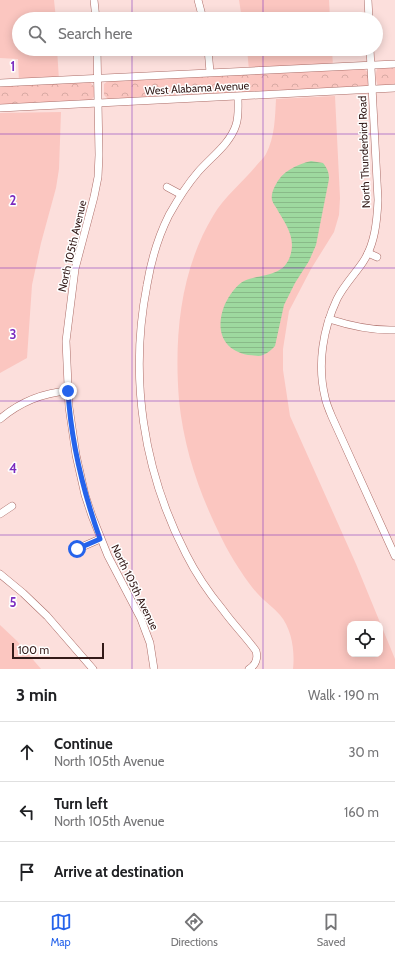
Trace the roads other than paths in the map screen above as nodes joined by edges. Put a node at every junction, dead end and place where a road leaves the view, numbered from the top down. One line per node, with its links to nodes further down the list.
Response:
1 (94, 0): 4 (street)
2 (198, 0): 5 (street)
3 (368, 0): 6 (street)
4 (95, 12)
5 (201, 12)
6 (369, 12)
7 (98, 56): 13 (street, North 105th Avenue)
8 (209, 56): 12 (street)
9 (370, 56): 11 (street, North Thunderbird Road)
10 (395, 64): 11 (street, West Alabama Avenue)
11 (371, 65): 12 (street, West Alabama Avenue); 16 (street, North Thunderbird Road)
12 (210, 72): 13 (street, West Alabama Avenue)
13 (98, 78): 14 (street, West Alabama Avenue); 18 (street, North 105th Avenue)
14 (0, 83)
15 (395, 88): 16 (street, West Alabama Avenue)
16 (372, 90): 17 (street, West Alabama Avenue); 22 (street, North Thunderbird Road)
17 (238, 97): 18 (street, West Alabama Avenue); 21 (street)
18 (99, 104): 19 (street, West Alabama Avenue); 26 (street, North 105th Avenue)
19 (0, 108)
20 (167, 187): 21 (street)
21 (180, 194): 36 (street)
22 (368, 253): 23 (street); 24 (street, North Thunderbird Road)
23 (377, 257)
24 (329, 319): 25 (street); 32 (street, North Thunderbird Road)
25 (395, 330)
26 (68, 391): 27 (street); 30 (street, North 105th Avenue)
27 (0, 418)
28 (12, 506): 29 (street)
29 (0, 514)
30 (100, 539): 31 (street, North 105th Avenue); 35 (street, North 105th Avenue)
31 (77, 549)
32 (395, 556)
33 (0, 574): 34 (street)
34 (93, 669)
35 (154, 669)
36 (249, 669)

